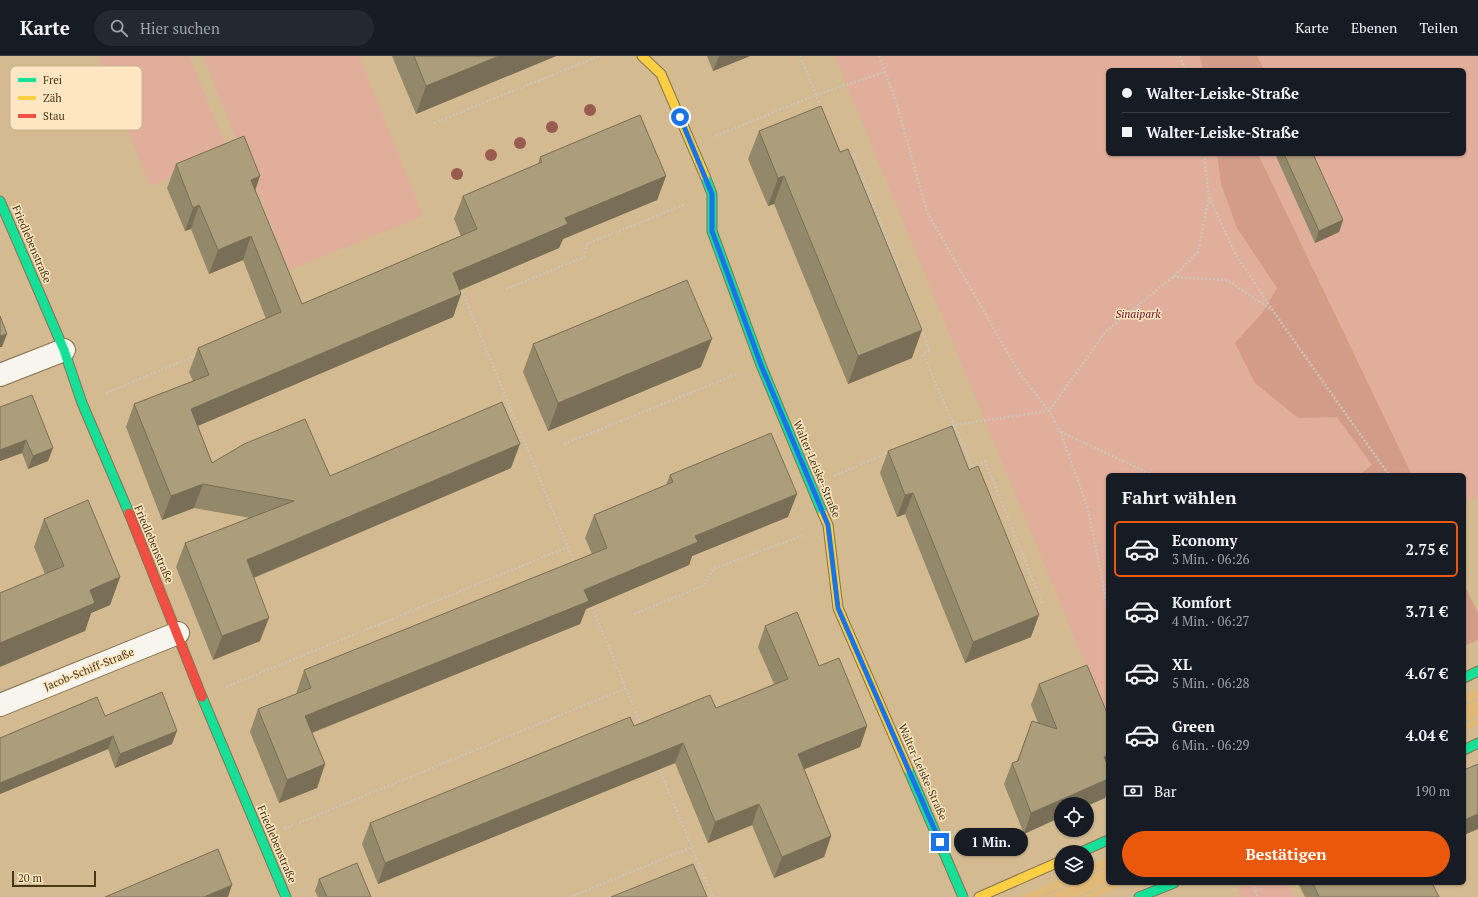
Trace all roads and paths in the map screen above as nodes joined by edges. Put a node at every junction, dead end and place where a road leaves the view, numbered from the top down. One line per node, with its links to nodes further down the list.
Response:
1 (599, 56): 10 (path)
2 (642, 56): 11 (street, Walter-Leiske-Straße)
3 (800, 56): 8 (path)
4 (880, 56): 7 (path)
5 (1180, 56): 6 (path)
6 (1184, 68)
7 (885, 72): 8 (path); 26 (path)
8 (816, 96): 9 (path); 11 (path)
9 (822, 110)
10 (434, 123)
11 (693, 145): 14 (street, Walter-Leiske-Straße)
12 (1204, 156): 15 (path)
13 (843, 159): 27 (path)
14 (712, 194): 19 (path); 23 (street, Walter-Leiske-Straße)
15 (1209, 197): 17 (path); 20 (path)
16 (0, 201): 21 (street, Friedlebenstraße)
17 (1173, 277): 20 (path); 26 (path)
18 (458, 282): 36 (path)
19 (506, 289)
20 (1273, 311): 33 (path)
21 (64, 350): 24 (street); 25 (street, Friedlebenstraße)
22 (198, 355): 25 (path)
23 (761, 365): 30 (path); 34 (street, Walter-Leiske-Straße)
24 (0, 375)
25 (82, 403): 42 (street, Friedlebenstraße)
26 (1049, 410): 27 (path); 29 (path)
27 (954, 425): 28 (path); 40 (path)
28 (939, 431)
29 (1060, 431): 32 (path); 38 (path)
30 (564, 444)
31 (890, 452): 34 (path)
32 (1149, 473)
33 (1388, 473)
34 (811, 486): 35 (street, Walter-Leiske-Straße)
35 (828, 525): 41 (path); 62 (street, Walter-Leiske-Straße)
36 (568, 547): 37 (path); 46 (path)
37 (576, 568)
38 (1106, 599)
39 (591, 603): 45 (path)
40 (1043, 605)
41 (634, 614)
42 (178, 633): 46 (street, Friedlebenstraße); 47 (street, Jacob-Schiff-Straße)
43 (1478, 672): 44 (street)
44 (1466, 677)
45 (626, 688): 48 (path); 52 (path)
46 (202, 697): 52 (street, Friedlebenstraße)
47 (0, 705)
48 (644, 731)
49 (1478, 743): 50 (street)
50 (1466, 749)
51 (656, 760): 55 (path)
52 (262, 838): 59 (street, Friedlebenstraße)
53 (1106, 841): 54 (street)
54 (1094, 846)
55 (692, 847): 60 (path); 61 (path)
56 (1054, 864): 63 (street)
57 (1169, 885): 64 (street)
58 (1253, 885): 65 (path)
59 (286, 897)
60 (570, 897)
61 (713, 897)
62 (963, 897)
63 (979, 897)
64 (1139, 897)
65 (1258, 897)

